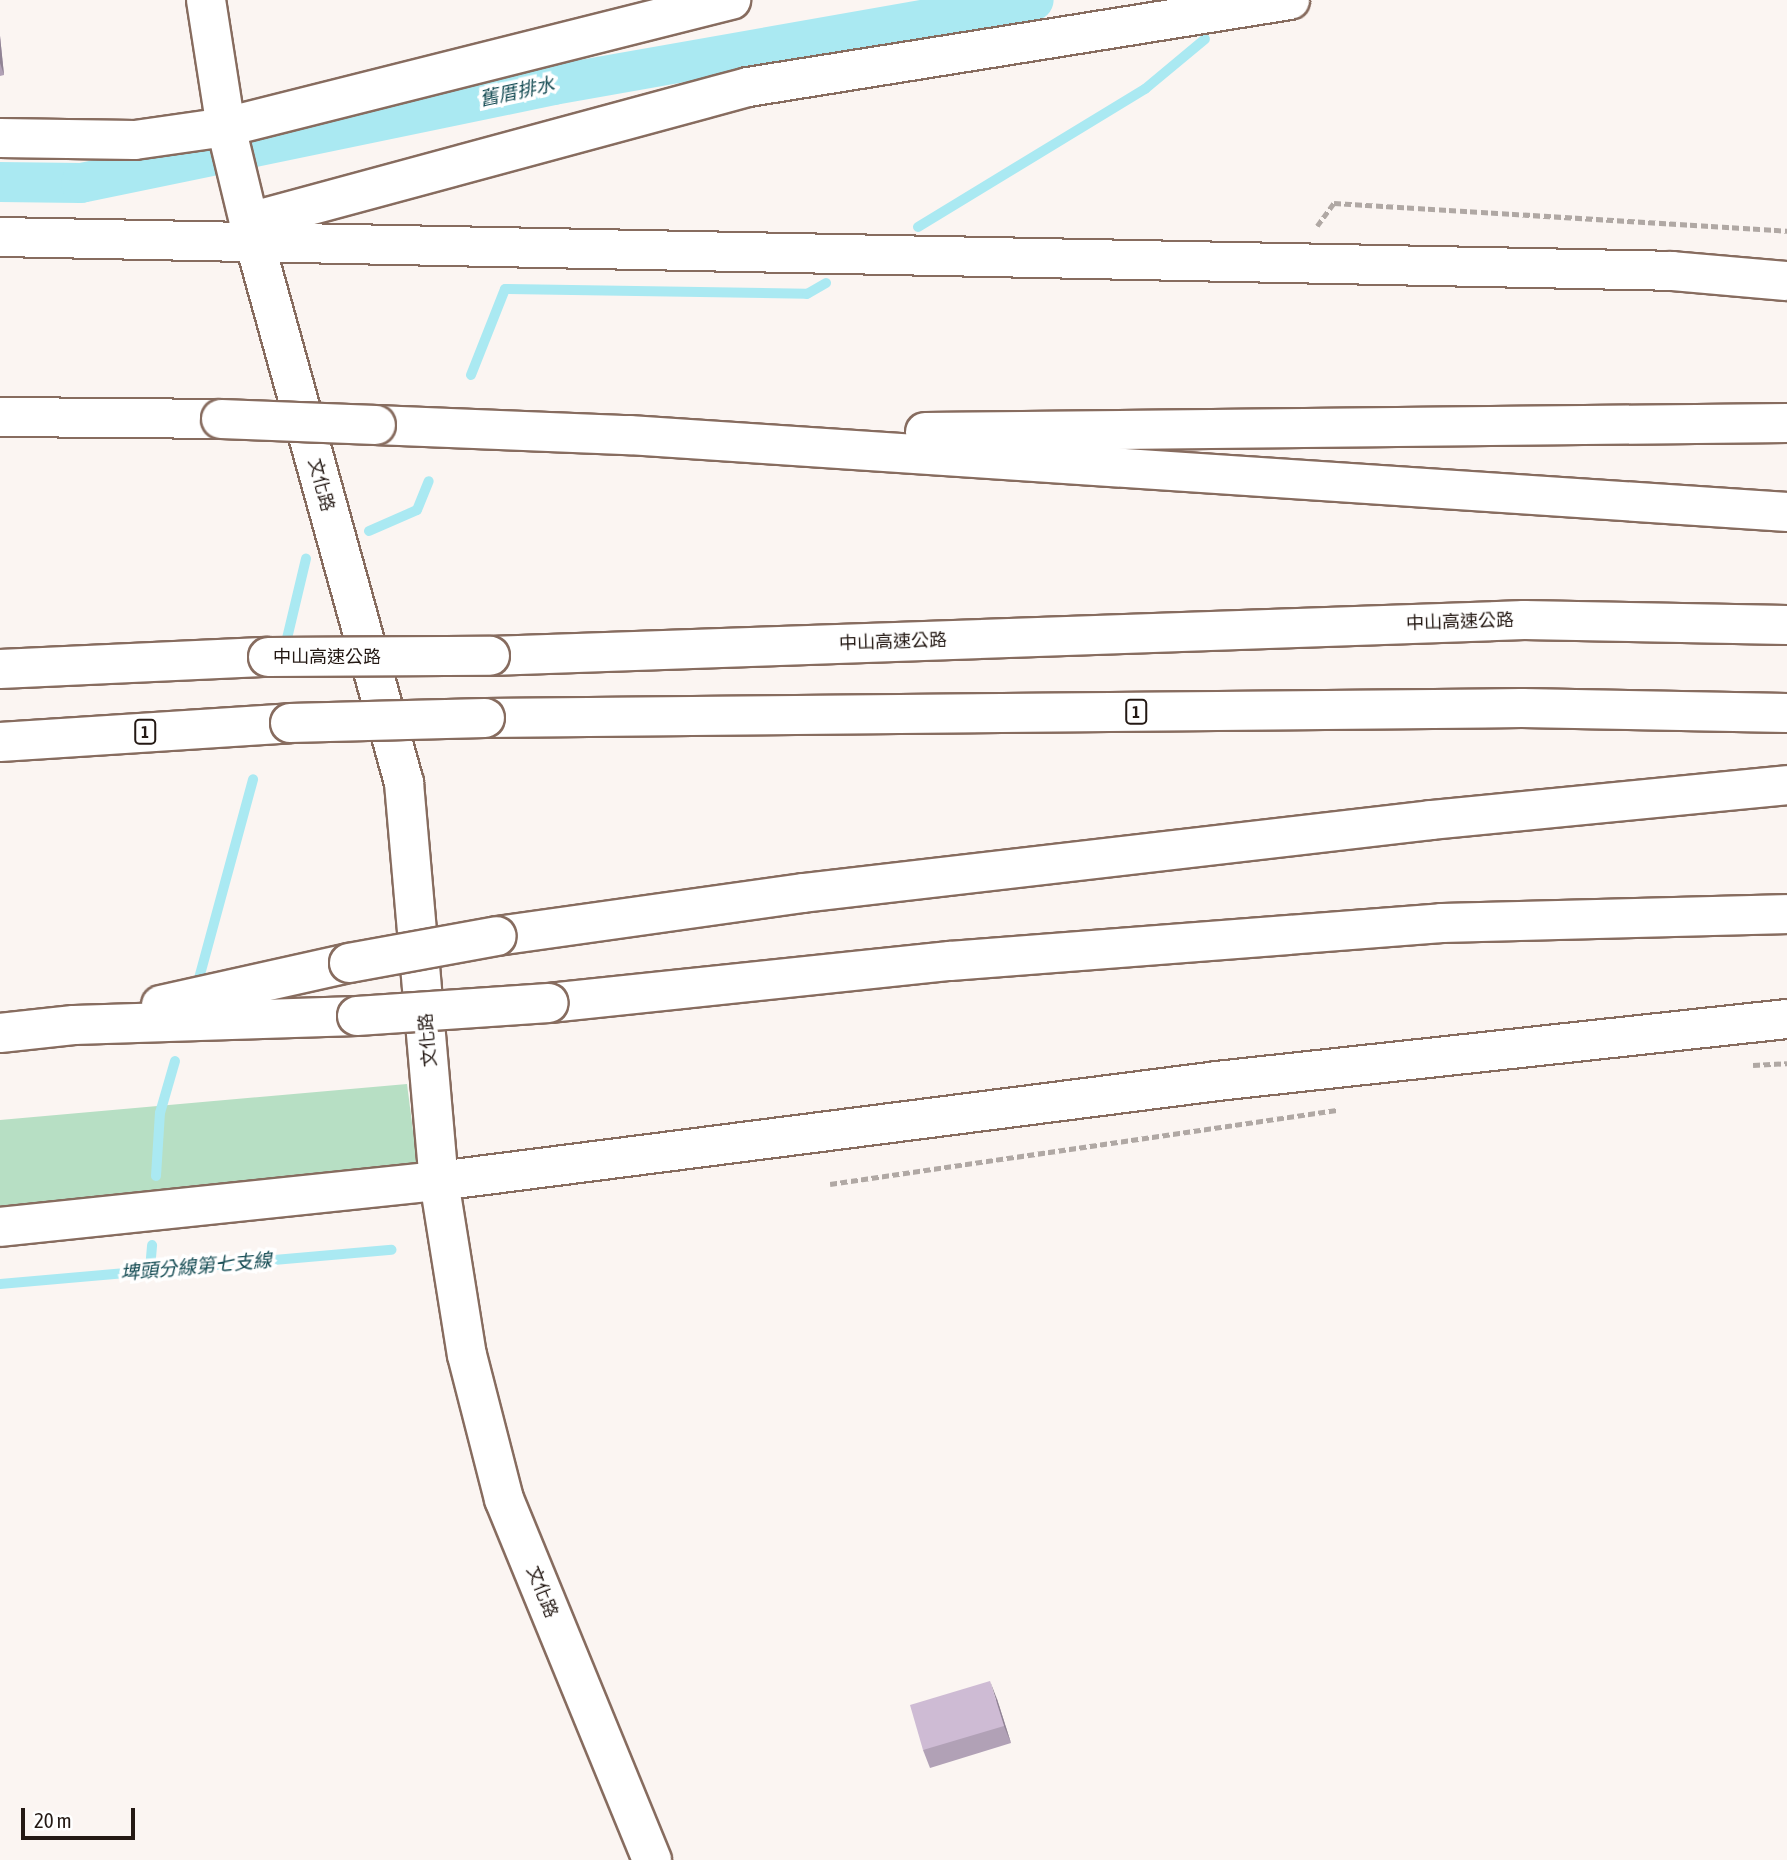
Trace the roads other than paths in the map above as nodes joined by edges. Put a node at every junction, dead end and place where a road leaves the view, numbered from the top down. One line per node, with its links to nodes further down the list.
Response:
1 (206, 0): 4 (main road)
2 (731, 0): 4 (main road)
3 (1290, 0): 6 (main road)
4 (228, 134): 5 (main road); 6 (main road, 文化路)
5 (0, 138)
6 (250, 223): 7 (main road); 8 (main road); 22 (main road, 文化路)
7 (0, 237)
8 (1787, 281)
9 (0, 417): 11 (main road, bridge)
10 (1787, 423): 11 (main road)
11 (629, 435): 12 (main road)
12 (1787, 512)
13 (1787, 625): 14 (main road, 中山高速公路, bridge)
14 (0, 669)
15 (1787, 713): 16 (main road, 1, bridge)
16 (0, 741)
17 (1787, 785): 20 (main road, bridge)
18 (1787, 914): 20 (main road, bridge)
19 (1787, 1019): 22 (main road)
20 (74, 1025): 21 (main road)
21 (0, 1032)
22 (439, 1181): 23 (main road); 24 (main road, 文化路)
23 (0, 1227)
24 (652, 1860)

